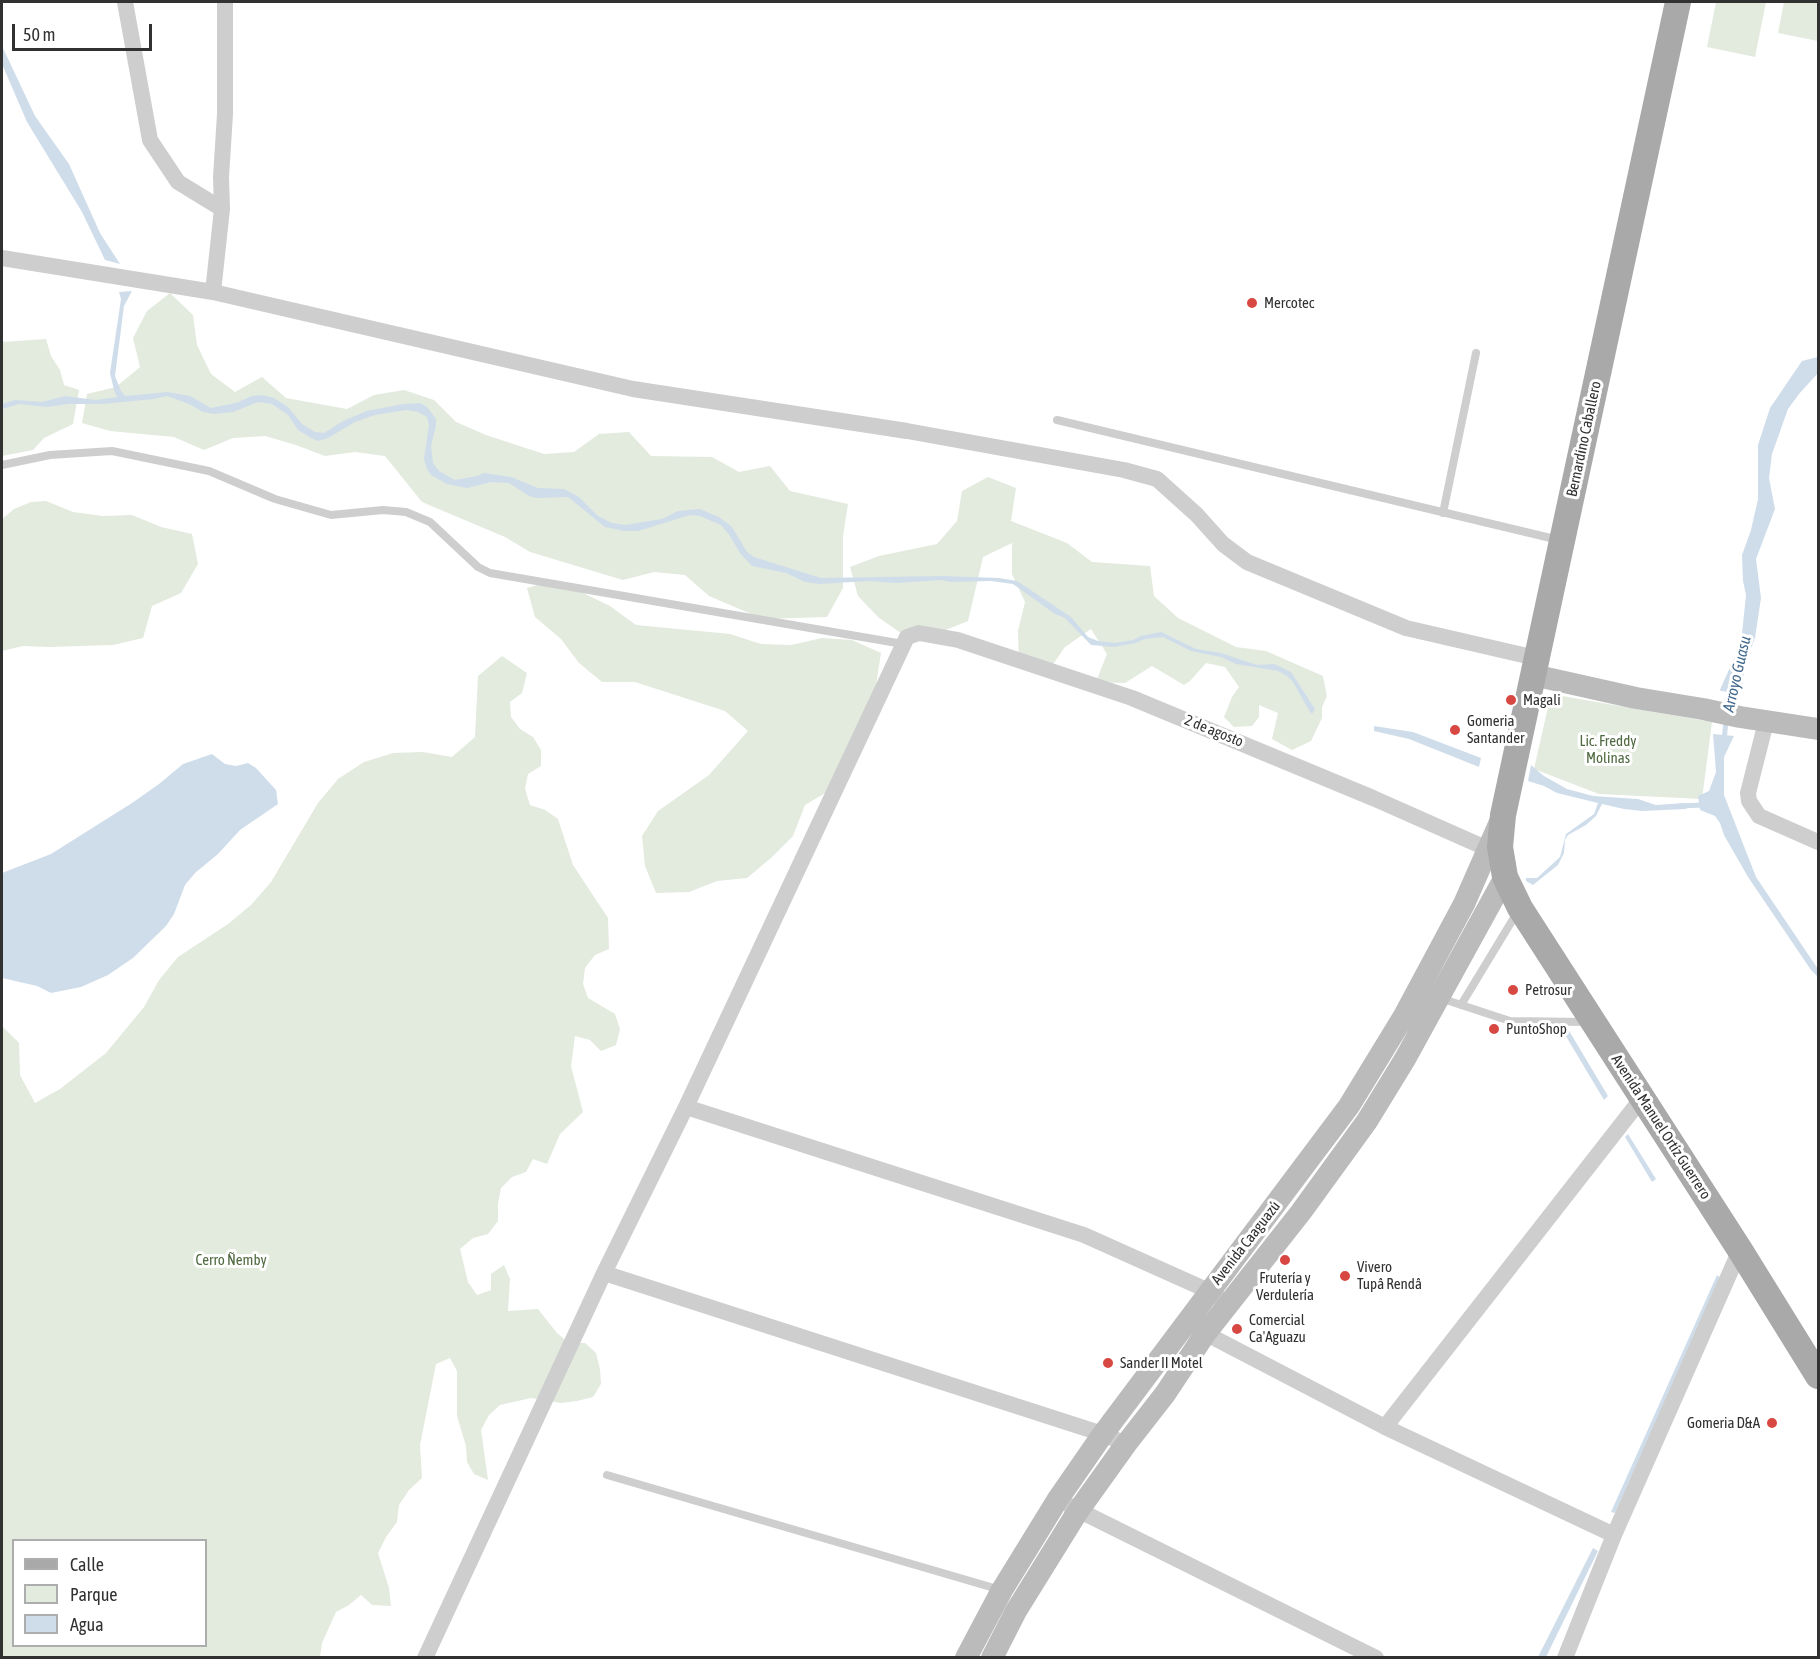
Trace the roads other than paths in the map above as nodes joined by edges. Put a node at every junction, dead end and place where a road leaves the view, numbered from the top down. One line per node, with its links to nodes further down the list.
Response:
1 (125, 2): 4 (street)
2 (225, 2): 4 (street)
3 (1678, 2): 11 (main road, Bernardino Caballero)
4 (222, 209): 6 (street)
5 (2, 258): 6 (street)
6 (213, 292): 13 (street)
7 (1476, 352): 10 (lane)
8 (1057, 420): 10 (lane)
9 (2, 465): 12 (lane)
10 (1443, 513): 11 (lane)
11 (1562, 540): 13 (main road, Bernardino Caballero)
12 (903, 644): 18 (street, 2 de agosto); 25 (street)
13 (1534, 667): 14 (street); 16 (main road, Bernardino Caballero)
14 (1766, 722): 15 (street); 17 (street)
15 (1818, 729)
16 (1503, 815): 18 (street, Avenida Caaguazú); 19 (main road, Bernardino Caballero)
17 (1818, 842)
18 (1488, 849): 19 (street); 28 (street, Avenida Caaguazú)
19 (1505, 877): 20 (main road, Avenida Manuel Ortíz Guerrero); 21 (street, Avenida Caaguazú)
20 (1520, 908): 22 (lane); 23 (main road, Avenida Manuel Ortíz Guerrero)
21 (1439, 998): 22 (lane); 29 (street, Avenida Caaguazú)
22 (1461, 1005): 23 (lane)
23 (1593, 1023): 24 (main road, Avenida Manuel Ortíz Guerrero)
24 (1642, 1098): 26 (main road, Avenida Manuel Ortíz Guerrero); 32 (street)
25 (686, 1107): 27 (street); 28 (street)
26 (1740, 1250): 31 (main road, Avenida Manuel Ortíz Guerrero); 38 (street)
27 (604, 1273): 33 (street); 40 (street)
28 (1209, 1291): 29 (street); 30 (street, Avenida Caaguazú)
29 (1228, 1305): 30 (street, Avenida Caaguazú)
30 (1196, 1328): 32 (street); 33 (street, Avenida Caaguazú); 34 (street, Avenida Caaguazú)
31 (1818, 1376)
32 (1385, 1427): 38 (street)
33 (1103, 1434): 34 (street); 36 (street, Avenida Caaguazú)
34 (1126, 1444): 37 (street, Avenida Caaguazú)
35 (607, 1475): 39 (lane)
36 (1058, 1499): 37 (street); 39 (street, Avenida Caaguazú)
37 (1078, 1511): 42 (street, Avenida Caaguazú); 43 (street)
38 (1614, 1536): 44 (street)
39 (1002, 1590): 41 (street, Avenida Caaguazú)
40 (425, 1658)
41 (966, 1658)
42 (992, 1658)
43 (1376, 1658)
44 (1565, 1658)

